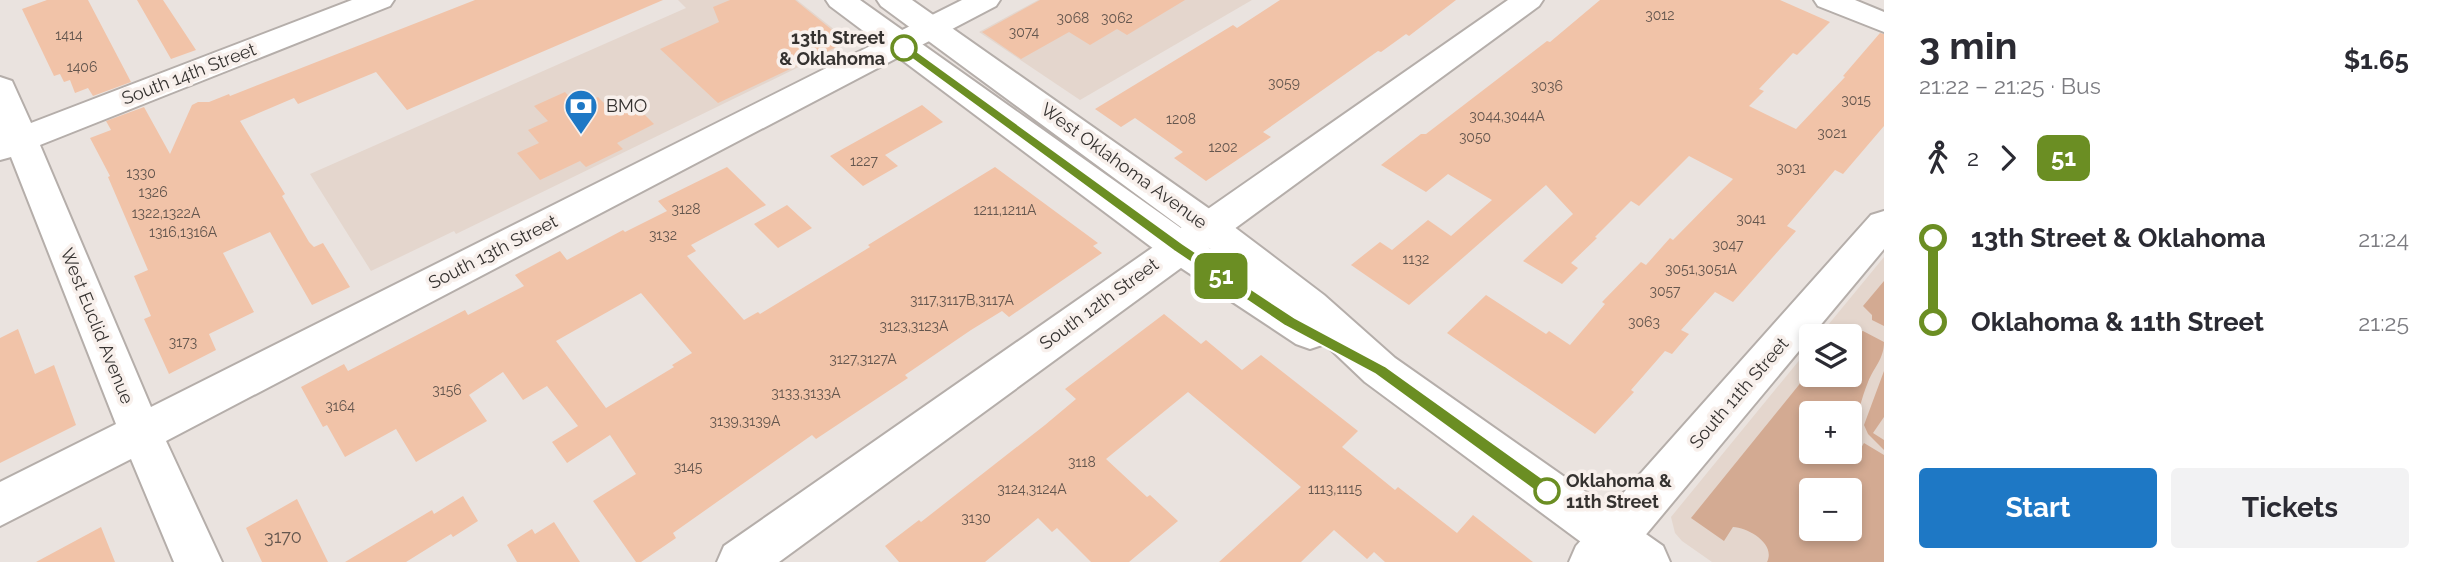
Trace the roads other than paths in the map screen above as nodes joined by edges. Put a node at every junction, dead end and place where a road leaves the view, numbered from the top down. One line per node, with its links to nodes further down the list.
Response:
1 (379, 0): 10 (street, South 14th Street)
2 (841, 0): 8 (street, West Oklahoma Avenue)
3 (892, 0): 8 (street, West Oklahoma Avenue)
4 (985, 0): 8 (street, South 13th Street)
5 (1528, 0): 12 (street, South 12th Street)
6 (1829, 0): 7 (street)
7 (1884, 23)
8 (915, 36): 12 (street, West Oklahoma Avenue); 13 (street, South 13th Street)
9 (0, 88): 10 (street, West Euclid Avenue)
10 (11, 144): 13 (street, West Euclid Avenue)
11 (1884, 224): 15 (street, South 11th Street)
12 (1194, 237): 15 (street, West Oklahoma Avenue); 17 (street, South 12th Street)
13 (141, 433): 14 (street, South 13th Street); 16 (street, West Euclid Avenue)
14 (0, 505)
15 (1618, 554)
16 (198, 562)
17 (741, 562)

